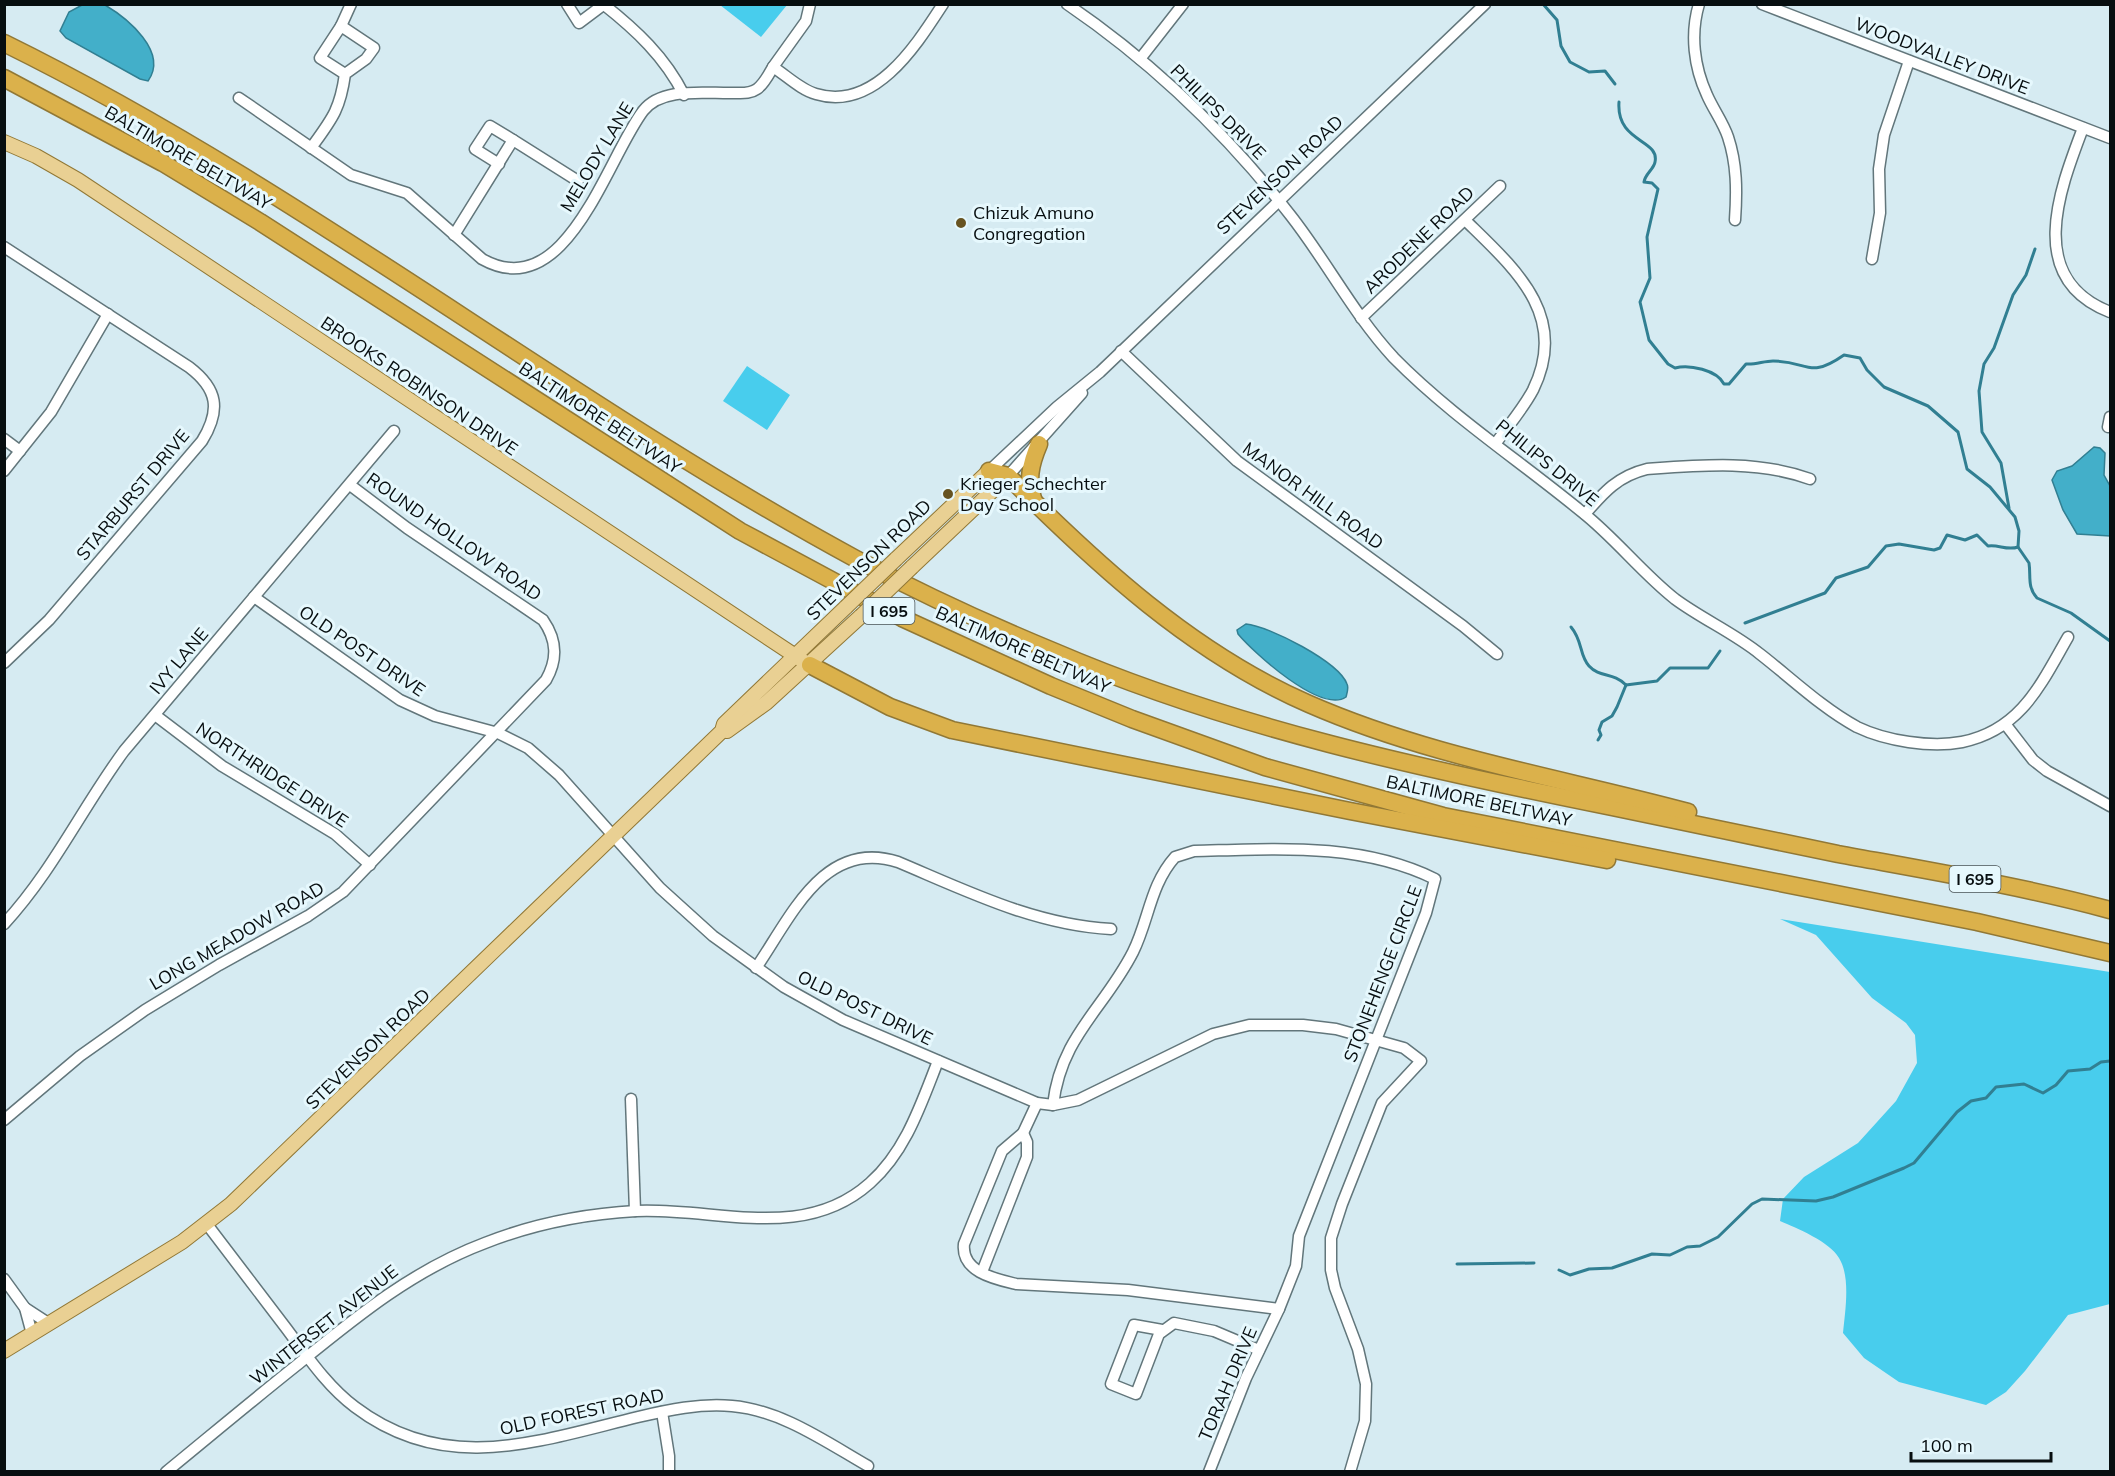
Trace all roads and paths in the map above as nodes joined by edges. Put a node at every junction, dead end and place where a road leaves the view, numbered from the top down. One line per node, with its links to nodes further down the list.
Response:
1 (351, 4): 11 (street)
2 (567, 4): 3 (street)
3 (603, 4): 18 (street)
4 (810, 4): 15 (street, MELODY LANE)
5 (943, 4): 15 (street)
6 (1067, 4): 13 (street, PHILIPS DRIVE)
7 (1183, 4): 13 (street)
8 (1485, 4): 28 (street, STEVENSON ROAD)
9 (1699, 4): 30 (street)
10 (1762, 4): 14 (street, WOODVALLEY DRIVE)
11 (341, 26): 16 (street); 16 (street)
12 (4, 43): 62 (highway, BALTIMORE BELTWAY / I 695)
13 (1140, 58): 28 (street, PHILIPS DRIVE)
14 (1909, 62): 20 (street, WOODVALLEY DRIVE); 33 (street)
15 (773, 68): 18 (street, MELODY LANE)
16 (345, 74): 24 (street)
17 (4, 78): 64 (highway, BALTIMORE BELTWAY / I 695)
18 (684, 95): 31 (street, MELODY LANE)
19 (239, 98): 24 (street, MELODY LANE)
20 (2083, 128): 21 (street, WOODVALLEY DRIVE); 34 (street)
21 (2110, 138)
22 (513, 140): 25 (street); 25 (street); 26 (street)
23 (4, 142): 55 (main road, BROOKS ROBINSON DRIVE)
24 (310, 148): 31 (street, MELODY LANE)
25 (498, 164): 31 (street)
26 (578, 181)
27 (1500, 186): 29 (street, ARODENE ROAD)
28 (1279, 201): 36 (street, PHILIPS DRIVE); 37 (street, STEVENSON ROAD)
29 (1466, 220): 36 (street, ARODENE ROAD); 41 (street)
30 (1735, 220)
31 (454, 235)
32 (4, 247): 35 (street, STARBURST DRIVE)
33 (1872, 259)
34 (2110, 312)
35 (108, 314): 43 (street); 56 (street, STARBURST DRIVE)
36 (1362, 318): 41 (street, PHILIPS DRIVE)
37 (1121, 351): 38 (street, STEVENSON ROAD); 54 (street, MANOR HILL ROAD)
38 (1100, 372): 42 (street, STEVENSON ROAD); 45 (street, STEVENSON ROAD)
39 (394, 431): 48 (street, IVY LANE)
40 (4, 439): 43 (street)
41 (1496, 443): 50 (street, PHILIPS DRIVE)
42 (1039, 444): 46 (street, STEVENSON ROAD); 49 (highway)
43 (20, 451): 44 (street)
44 (4, 471)
45 (989, 471): 46 (highway); 55 (main road, STEVENSON ROAD, bridge)
46 (1008, 476): 49 (highway); 55 (main road, STEVENSON ROAD, bridge)
47 (1810, 479): 50 (street)
48 (350, 485): 51 (street, IVY LANE); 53 (street, ROUND HOLLOW ROAD)
49 (1034, 503): 62 (highway)
50 (1585, 514): 58 (street, PHILIPS DRIVE)
51 (254, 597): 57 (street, IVY LANE); 59 (street, OLD POST DRIVE)
52 (2068, 638): 58 (street, PHILIPS DRIVE)
53 (555, 648): 59 (street, LONG MEADOW ROAD)
54 (1497, 654)
55 (803, 661): 61 (main road, STEVENSON ROAD); 64 (highway)
56 (4, 663)
57 (155, 715): 63 (street, NORTHRIDGE DRIVE); 66 (street, IVY LANE)
58 (2006, 725): 60 (street)
59 (498, 733): 61 (street, OLD POST DRIVE); 63 (street, LONG MEADOW ROAD)
60 (2110, 806)
61 (613, 837): 69 (street, OLD POST DRIVE); 78 (main road, STEVENSON ROAD)
62 (1839, 854): 65 (highway, BALTIMORE BELTWAY / I 695)
63 (370, 865): 75 (street, LONG MEADOW ROAD)
64 (1875, 902): 68 (highway, BALTIMORE BELTWAY / I 695)
65 (2110, 910)
66 (4, 924)
67 (1111, 929): 69 (street)
68 (2110, 953)
69 (756, 968): 71 (street, OLD POST DRIVE)
70 (1377, 1039): 74 (street, OLD POST DRIVE); 74 (street, STONEHENGE CIRCLE); 82 (street, STONEHENGE CIRCLE); 94 (street, OLD POST DRIVE)
71 (938, 1061): 73 (street, OLD POST DRIVE); 77 (street, WINTERSET AVENUE)
72 (631, 1099): 77 (street)
73 (1037, 1103): 74 (street, OLD POST DRIVE); 76 (street)
74 (1053, 1105)
75 (4, 1120)
76 (1023, 1133): 79 (street); 79 (street)
77 (635, 1211): 88 (street, WINTERSET AVENUE)
78 (206, 1223): 83 (main road, STEVENSON ROAD); 88 (street, OLD FOREST ROAD)
79 (982, 1272): 82 (street)
80 (4, 1279): 81 (street)
81 (25, 1308): 83 (street); 85 (street)
82 (1279, 1309): 86 (street, TORAH DRIVE)
83 (48, 1323): 85 (main road, STEVENSON ROAD)
84 (1162, 1330): 84 (street); 86 (street)
85 (32, 1334): 87 (main road, STEVENSON ROAD)
86 (1259, 1350): 93 (street, TORAH DRIVE)
87 (4, 1351)
88 (307, 1356): 89 (street, OLD FOREST ROAD); 91 (street, WINTERSET AVENUE)
89 (662, 1412): 90 (street, OLD FOREST ROAD); 92 (street)
90 (868, 1466)
91 (166, 1472)
92 (669, 1472)
93 (1209, 1472)
94 (1350, 1472)

